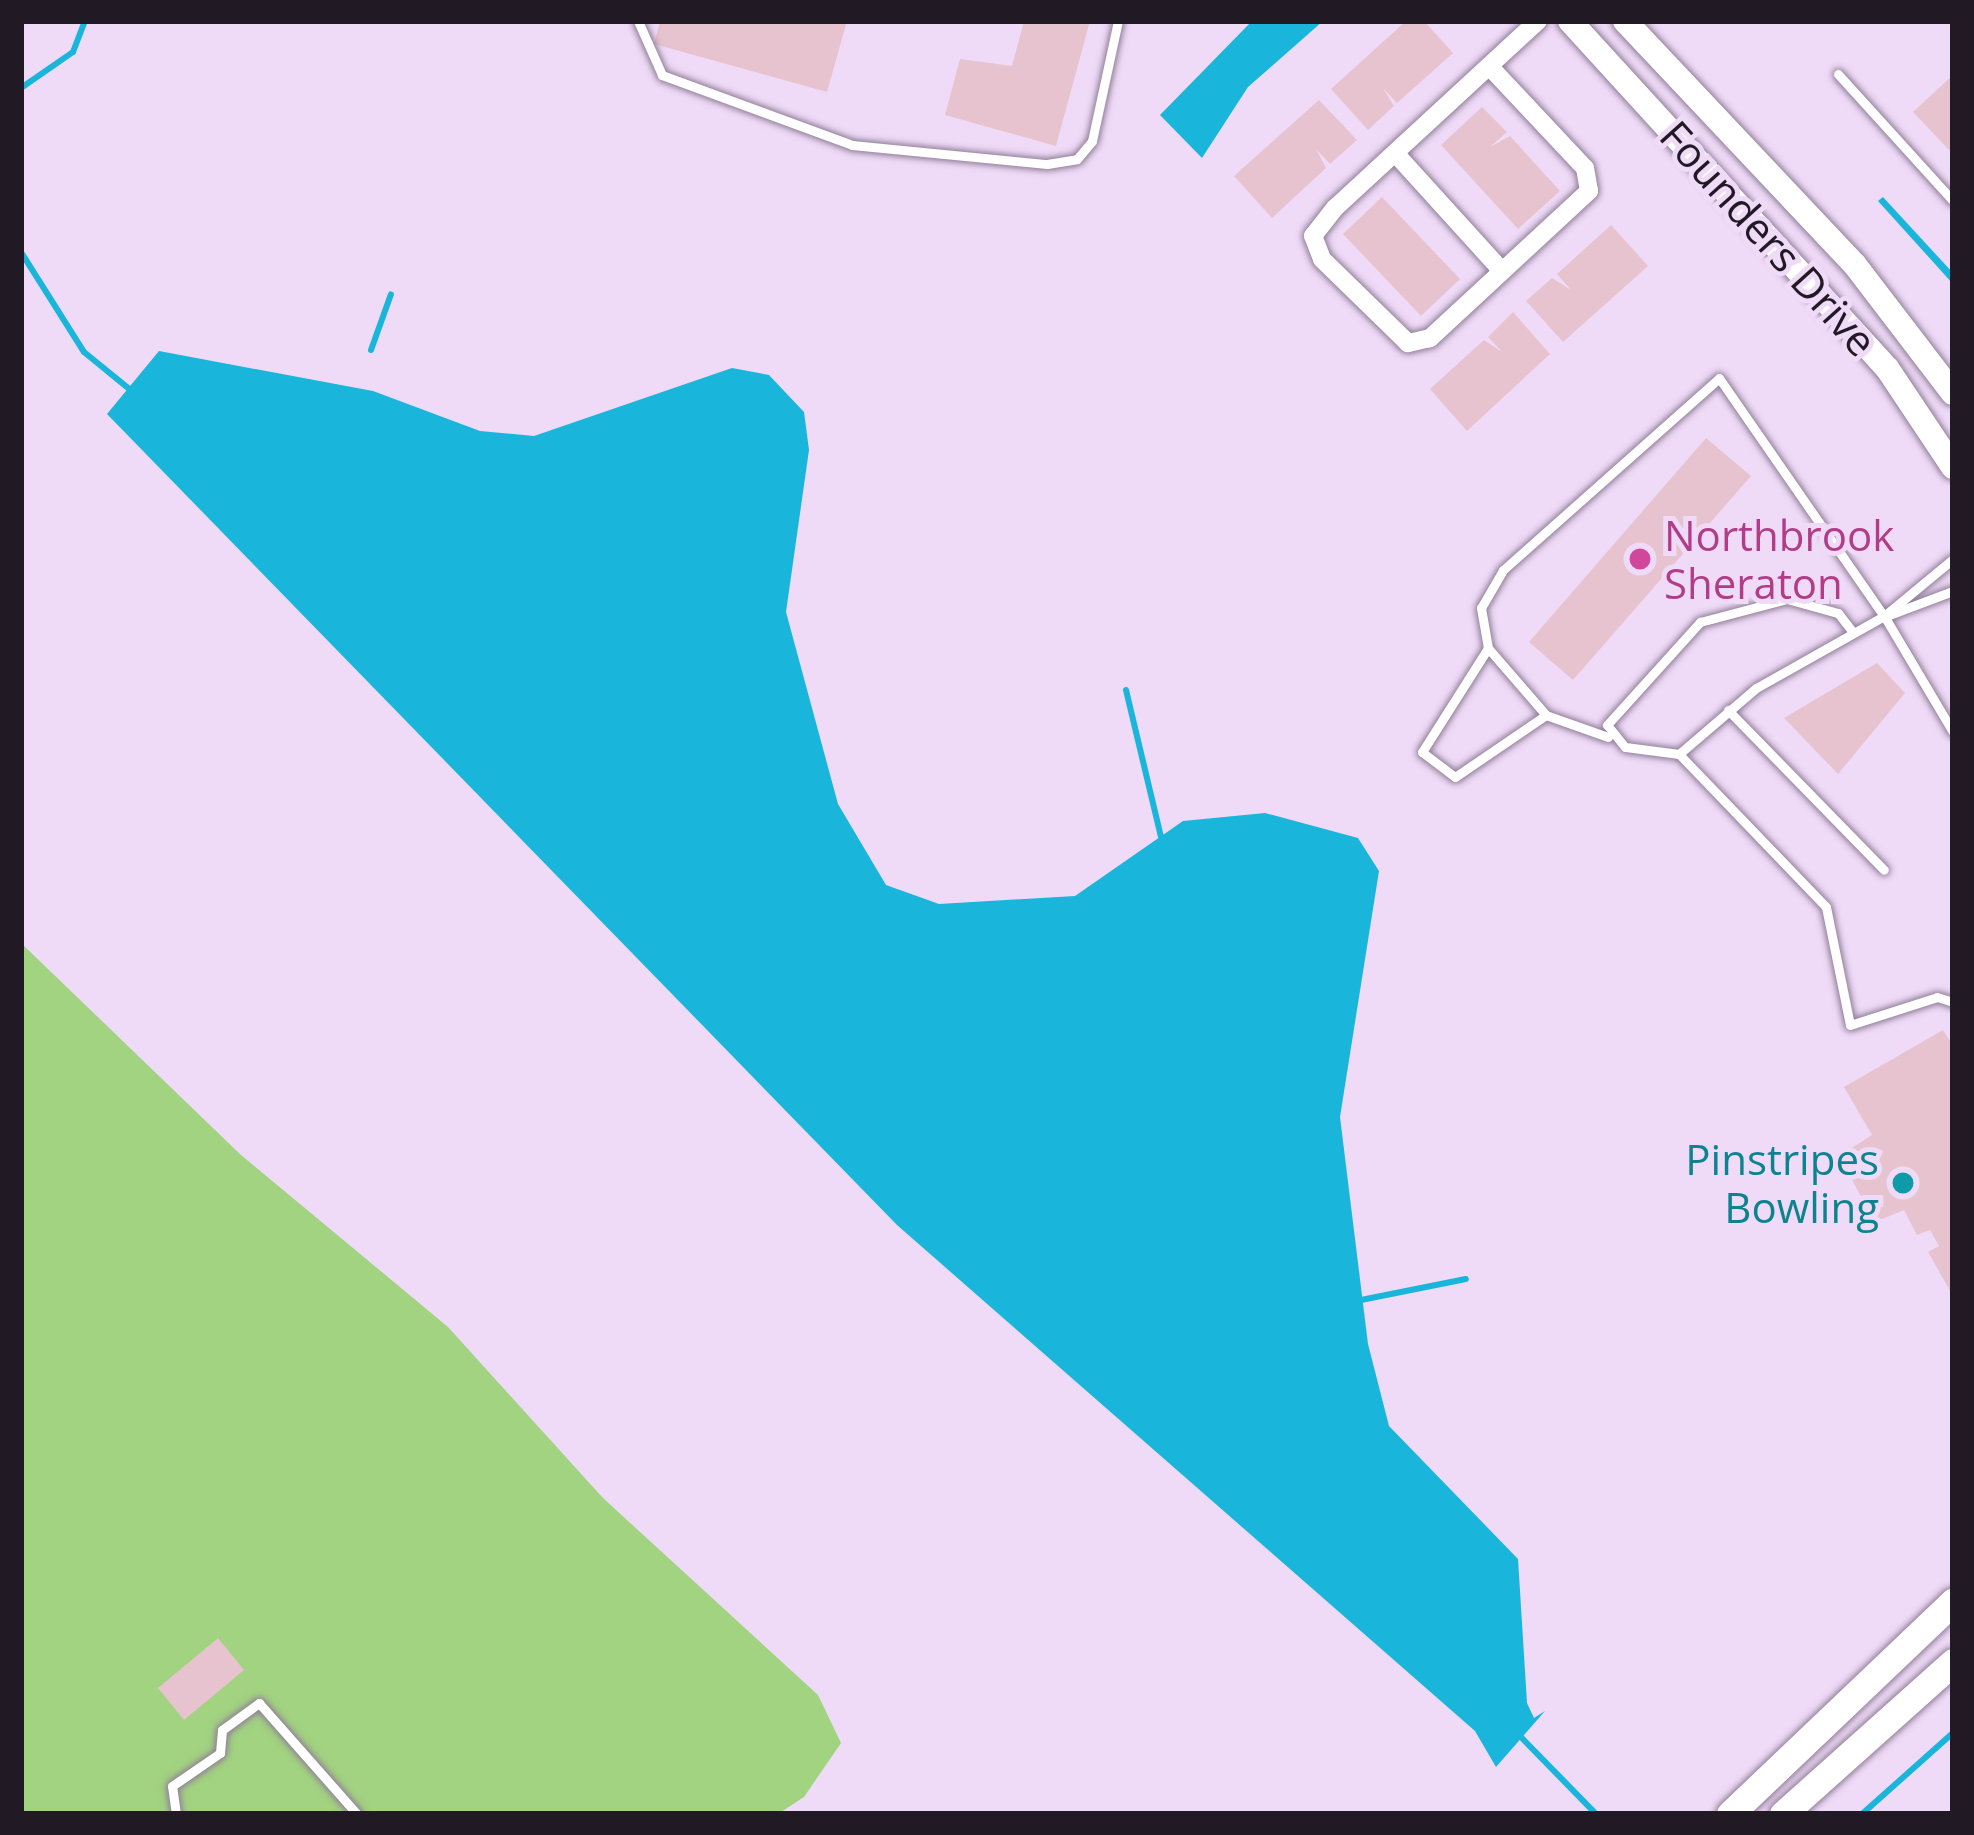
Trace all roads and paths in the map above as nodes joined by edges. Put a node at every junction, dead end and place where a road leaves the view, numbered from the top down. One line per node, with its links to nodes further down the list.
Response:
1 (638, 21): 2 (lane)
2 (1118, 21)
3 (1538, 21): 6 (street)
4 (1570, 21): 12 (main road, Founders Drive)
5 (1624, 21): 11 (main road, Founders Drive)
6 (1490, 67): 8 (street); 10 (street)
7 (1838, 74): 9 (lane)
8 (1395, 153): 10 (street); 10 (street)
9 (1953, 201)
10 (1502, 271)
11 (1953, 393)
12 (1953, 466)
13 (1953, 559): 15 (lane)
14 (1953, 591): 15 (lane)
15 (1884, 616): 16 (lane); 17 (lane); 20 (lane)
16 (1852, 632): 18 (lane); 21 (lane)
17 (1488, 648): 19 (lane); 19 (lane)
18 (1728, 710): 22 (lane); 23 (lane)
19 (1546, 715): 21 (lane)
20 (1953, 732)
21 (1608, 737): 22 (lane)
22 (1679, 754): 24 (lane)
23 (1884, 870)
24 (1953, 1002)
25 (1953, 1602): 29 (main road)
26 (1953, 1662): 30 (main road)
27 (176, 1814): 28 (lane)
28 (357, 1814)
29 (1730, 1814)
30 (1784, 1814)

